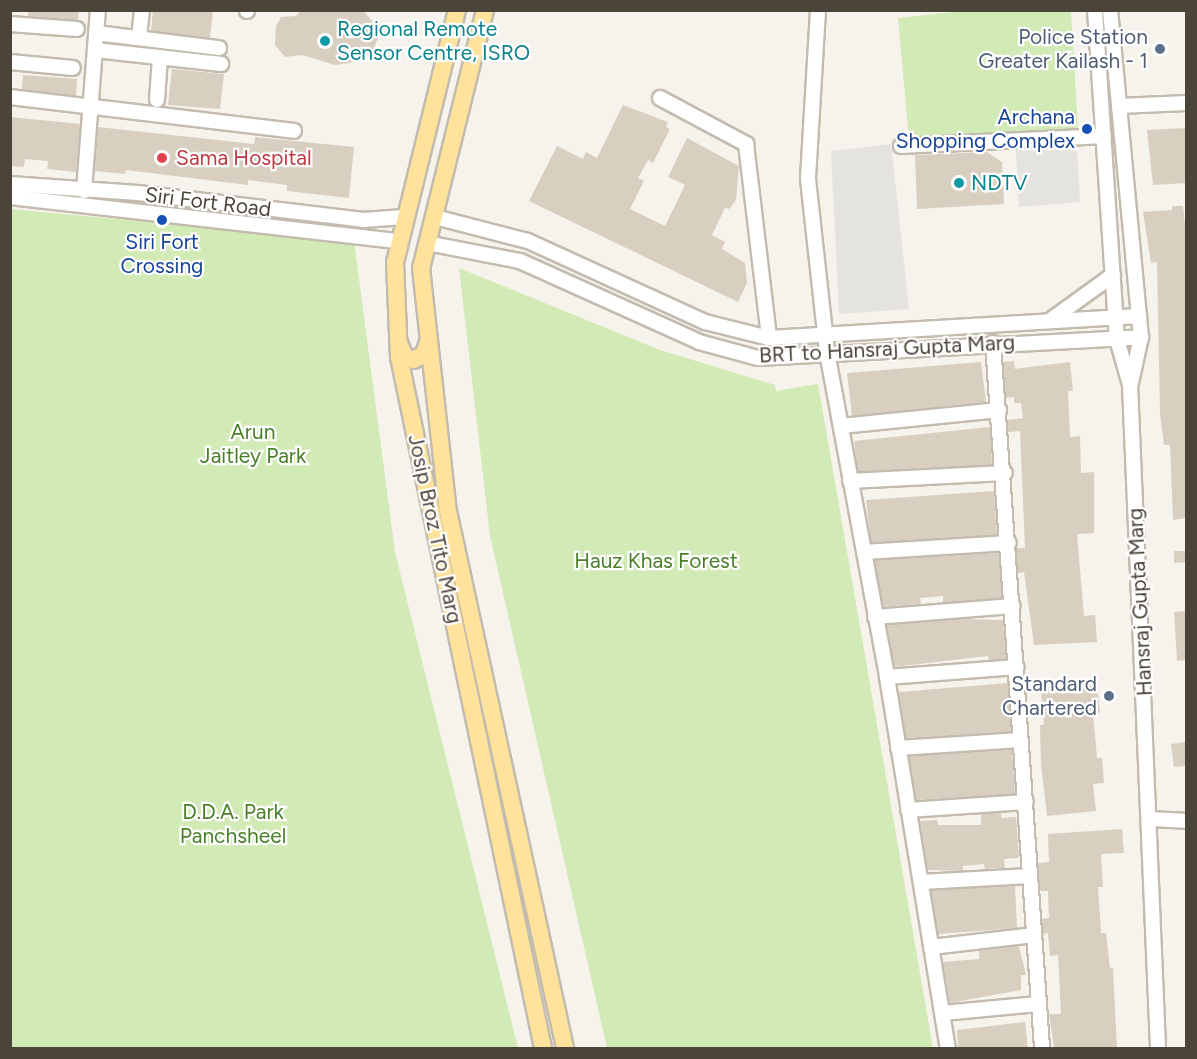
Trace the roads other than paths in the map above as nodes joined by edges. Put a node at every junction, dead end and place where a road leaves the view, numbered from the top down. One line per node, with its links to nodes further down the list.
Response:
1 (98, 10): 10 (street)
2 (142, 10): 11 (street)
3 (457, 10): 30 (main road, Josip Broz Tito Marg)
4 (485, 10): 31 (main road, Josip Broz Tito Marg)
5 (818, 10): 39 (street)
6 (1095, 10): 25 (street, Hansraj Gupta Marg)
7 (1110, 10): 23 (street, Hansraj Gupta Marg)
8 (10, 24): 9 (street)
9 (77, 29)
10 (96, 33): 11 (street); 13 (street)
11 (139, 38): 12 (street)
12 (219, 48)
13 (95, 50): 14 (street); 22 (street)
14 (160, 57): 16 (street); 20 (street)
15 (10, 62): 17 (street)
16 (221, 64)
17 (73, 68)
18 (10, 97): 22 (street)
19 (660, 98): 41 (street)
20 (156, 100)
21 (1186, 103): 23 (street)
22 (91, 105): 24 (street); 28 (street)
23 (1119, 106): 35 (street, Hansraj Gupta Marg)
24 (294, 131)
25 (1104, 135): 26 (street); 34 (street, Hansraj Gupta Marg)
26 (901, 146)
27 (10, 184): 28 (street, Siri Fort Road)
28 (84, 191): 30 (street, Siri Fort Road)
29 (10, 197): 32 (street, Siri Fort Road)
30 (404, 217): 32 (main road, Josip Broz Tito Marg)
31 (435, 217): 33 (main road, Josip Broz Tito Marg); 38 (street, BRT to Hansraj Gupta Marg)
32 (399, 241): 43 (main road, Josip Broz Tito Marg)
33 (427, 243): 44 (main road, Josip Broz Tito Marg); 46 (street, BRT to Hansraj Gupta Marg)
34 (1113, 275): 36 (street, Hansraj Gupta Marg); 37 (street)
35 (1139, 316): 36 (street, BRT to Hansraj Gupta Marg); 40 (street, Hansraj Gupta Marg)
36 (1116, 318): 37 (street, BRT to Hansraj Gupta Marg); 42 (street, Hansraj Gupta Marg)
37 (1048, 321): 39 (street, BRT to Hansraj Gupta Marg)
38 (728, 328): 41 (street, BRT to Hansraj Gupta Marg); 46 (street)
39 (826, 333): 41 (street, BRT to Hansraj Gupta Marg); 47 (street)
40 (1141, 337): 42 (street, BRT to Hansraj Gupta Marg); 48 (street, Hansraj Gupta Marg)
41 (769, 338)
42 (1117, 339): 45 (street, BRT to Hansraj Gupta Marg); 48 (street, Hansraj Gupta Marg)
43 (398, 342): 44 (main road); 71 (main road, Josip Broz Tito Marg)
44 (428, 342): 72 (main road, Josip Broz Tito Marg)
45 (993, 343): 47 (street, BRT to Hansraj Gupta Marg); 49 (street)
46 (723, 349): 47 (street, BRT to Hansraj Gupta Marg)
47 (827, 352): 50 (street)
48 (1130, 385): 63 (street, Hansraj Gupta Marg)
49 (999, 410): 50 (street); 51 (street)
50 (841, 426): 52 (street)
51 (1005, 473): 52 (street); 53 (street)
52 (850, 481): 54 (street)
53 (1009, 543): 54 (street); 55 (street)
54 (864, 552): 56 (street)
55 (1013, 606): 56 (street); 57 (street)
56 (875, 617): 58 (street)
57 (1017, 667): 58 (street); 59 (street)
58 (887, 677): 60 (street)
59 (1021, 740): 60 (street); 61 (street)
60 (898, 748): 62 (street)
61 (1026, 802): 62 (street); 65 (street)
62 (908, 810): 66 (street)
63 (1151, 819): 64 (street); 75 (street, Hansraj Gupta Marg)
64 (1186, 821)
65 (1030, 876): 66 (street); 67 (street)
66 (921, 882): 68 (street)
67 (1034, 935): 68 (street); 69 (street)
68 (932, 947): 70 (street)
69 (1038, 1004): 70 (street); 74 (street)
70 (943, 1013): 73 (street)
71 (543, 1048)
72 (566, 1048)
73 (948, 1048)
74 (1042, 1048)
75 (1158, 1048)

